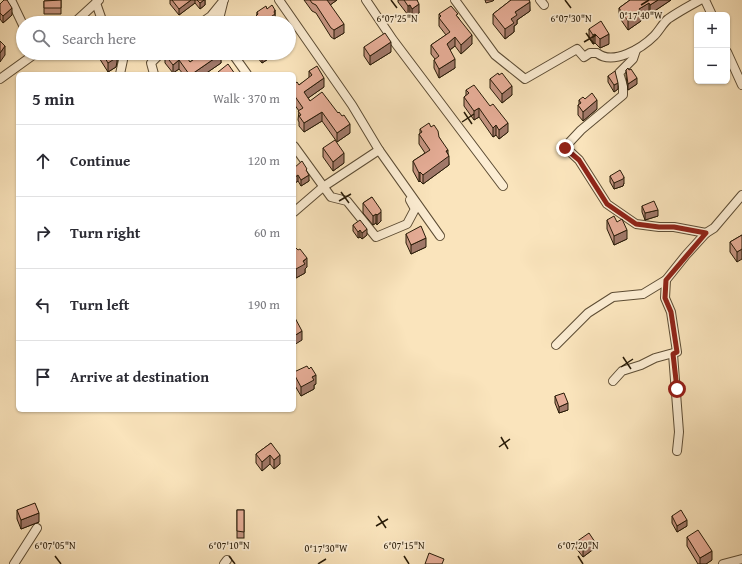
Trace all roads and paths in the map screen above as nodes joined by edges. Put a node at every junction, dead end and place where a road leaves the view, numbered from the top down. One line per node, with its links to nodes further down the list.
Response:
1 (11, 0): 9 (street)
2 (279, 0): 14 (street)
3 (366, 0): 30 (street)
4 (455, 0): 16 (street)
5 (700, 0): 16 (street)
6 (706, 0): 8 (street)
7 (97, 1): 10 (street); 11 (street)
8 (711, 12)
9 (19, 16)
10 (81, 16)
11 (101, 16)
12 (211, 16): 13 (street)
13 (220, 16)
14 (290, 16)
15 (296, 24): 28 (street)
16 (636, 50): 34 (street)
17 (730, 59): 26 (street)
18 (26, 60): 25 (street)
19 (123, 60): 22 (street)
20 (153, 60): 23 (street)
21 (237, 60): 24 (street)
22 (120, 72)
23 (153, 72)
24 (246, 72)
25 (0, 79)
26 (742, 85)
27 (296, 149): 31 (street)
28 (379, 150): 29 (street); 31 (street)
29 (398, 177): 31 (street); 35 (street)
30 (503, 186)
31 (323, 187): 33 (street)
32 (742, 196): 34 (street)
33 (296, 210)
34 (706, 233): 36 (street)
35 (440, 236)
36 (666, 280): 37 (street); 38 (street)
37 (556, 345)
38 (673, 354): 39 (street); 40 (street)
39 (613, 381)
40 (677, 451)
41 (37, 528): 43 (street)
42 (742, 559): 44 (street)
43 (14, 564)
44 (723, 564)

